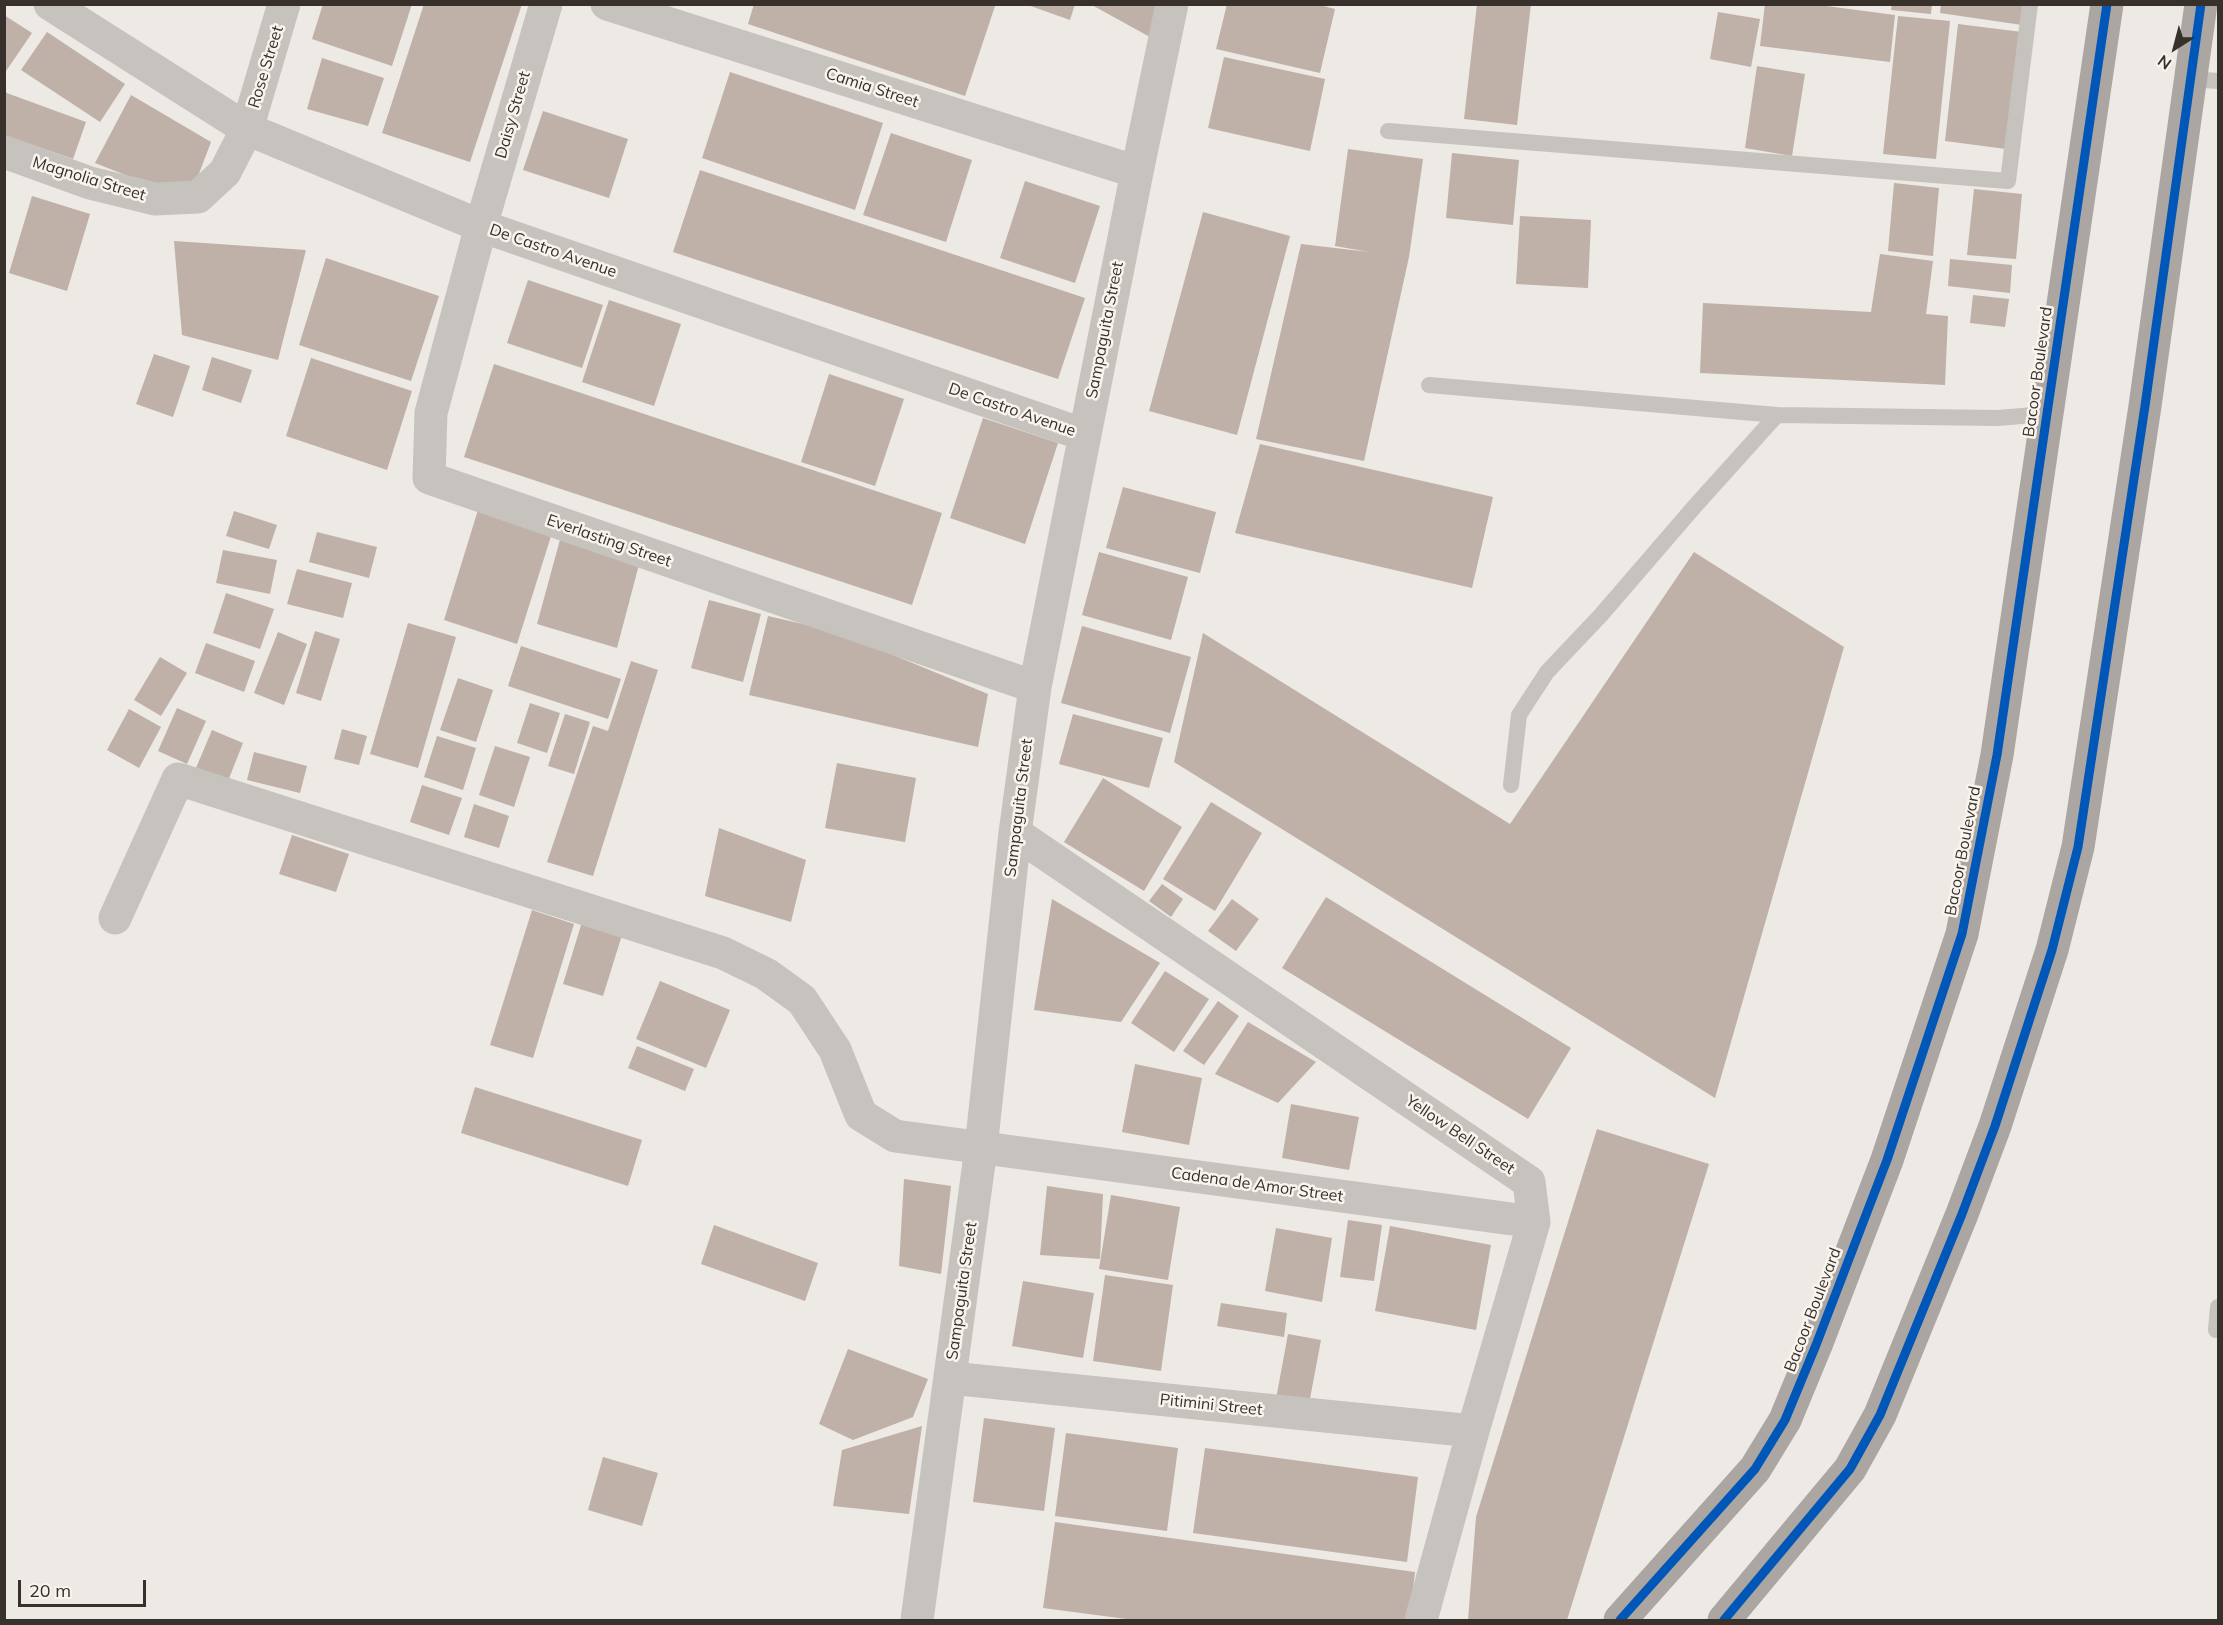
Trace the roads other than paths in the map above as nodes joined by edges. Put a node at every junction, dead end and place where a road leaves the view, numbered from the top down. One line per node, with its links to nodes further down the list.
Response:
1 (50, 4): 10 (street, De Castro Avenue)
2 (284, 4): 10 (street, Rose Street)
3 (546, 4): 14 (street, Daisy Street)
4 (607, 4): 13 (street, Camia Street)
5 (1172, 4): 13 (street, Sampaguita Street)
6 (2030, 4): 11 (lane)
7 (2107, 4): 16 (main road, Bacoor Boulevard)
8 (2201, 4): 9 (main road)
9 (2204, 80): 32 (main road)
10 (247, 129): 12 (street, Magnolia Street); 14 (street, De Castro Avenue)
11 (1388, 131)
12 (4, 152)
13 (1137, 172): 18 (street, Sampaguita Street)
14 (481, 226): 18 (street, De Castro Avenue); 19 (street, Everlasting Street)
15 (1428, 385): 17 (lane)
16 (2047, 414): 17 (lane); 31 (main road, Bacoor Boulevard)
17 (1778, 415): 20 (lane)
18 (1085, 435): 19 (street, Sampaguita Street)
19 (1035, 687): 21 (street, Sampaguita Street)
20 (1511, 785)
21 (1016, 833): 23 (street, Sampaguita Street); 24 (street, Yellow Bell Street)
22 (115, 918): 23 (street, Cadena de Amor Street)
23 (981, 1148): 24 (street, Cadena de Amor Street); 27 (street, Sampaguita Street)
24 (1533, 1222): 28 (street, Yellow Bell Street)
25 (2218, 1307): 26 (lane)
26 (2216, 1330)
27 (950, 1378): 28 (street, Pitimini Street); 29 (street, Sampaguita Street)
28 (1473, 1431): 30 (street, Yellow Bell Street)
29 (917, 1620)
30 (1421, 1620)
31 (1620, 1620)
32 (1724, 1620)

